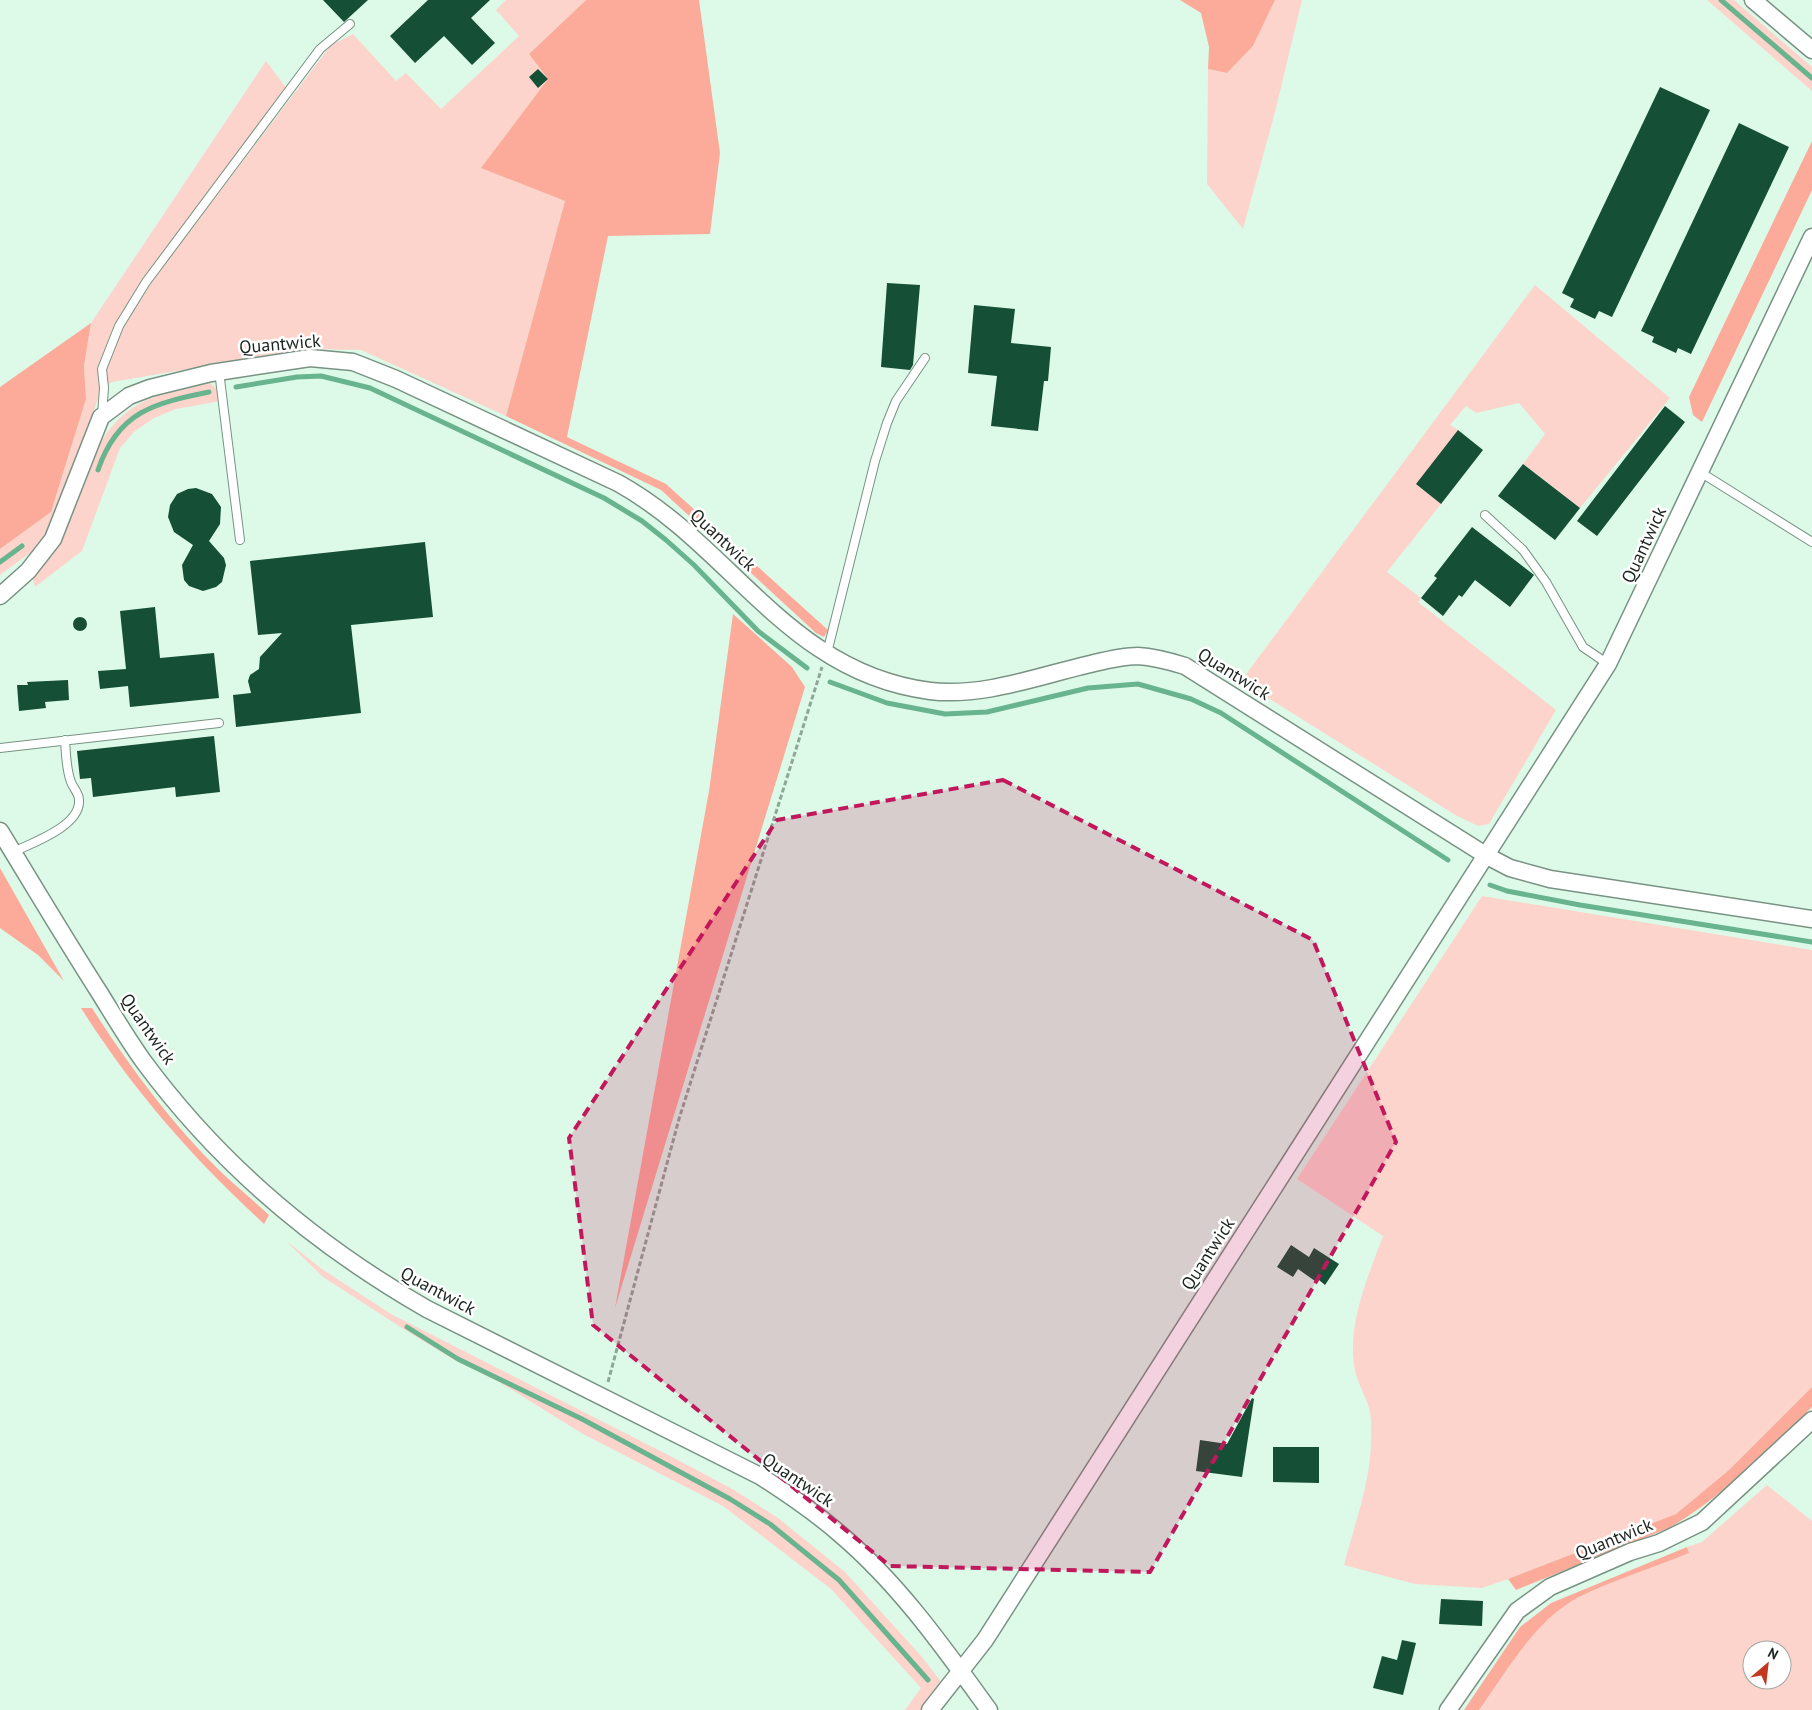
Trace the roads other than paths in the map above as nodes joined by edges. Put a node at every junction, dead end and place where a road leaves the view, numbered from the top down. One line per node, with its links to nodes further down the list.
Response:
1 (1753, 0): 3 (street)
2 (350, 24): 7 (lane)
3 (1812, 50)
4 (1812, 237): 8 (street, Quantwick)
5 (926, 358): 13 (lane)
6 (219, 371): 7 (street, Quantwick); 10 (lane); 13 (street, Quantwick)
7 (102, 417): 12 (street)
8 (1700, 472): 11 (lane); 14 (street, Quantwick)
9 (1485, 515): 14 (lane)
10 (240, 540)
11 (1812, 542)
12 (0, 596)
13 (826, 655): 20 (street, Quantwick)
14 (1608, 664): 20 (street, Quantwick)
15 (219, 723): 16 (lane)
16 (64, 740): 17 (lane); 19 (lane)
17 (0, 748)
18 (0, 831): 19 (street, Quantwick)
19 (13, 852): 23 (street, Quantwick)
20 (1487, 856): 21 (street, Quantwick); 23 (street, Quantwick)
21 (1812, 918)
22 (1812, 1420): 26 (street, Quantwick)
23 (960, 1671): 24 (street, Quantwick); 25 (street, Quantwick)
24 (930, 1710)
25 (989, 1710)
26 (1448, 1710)

